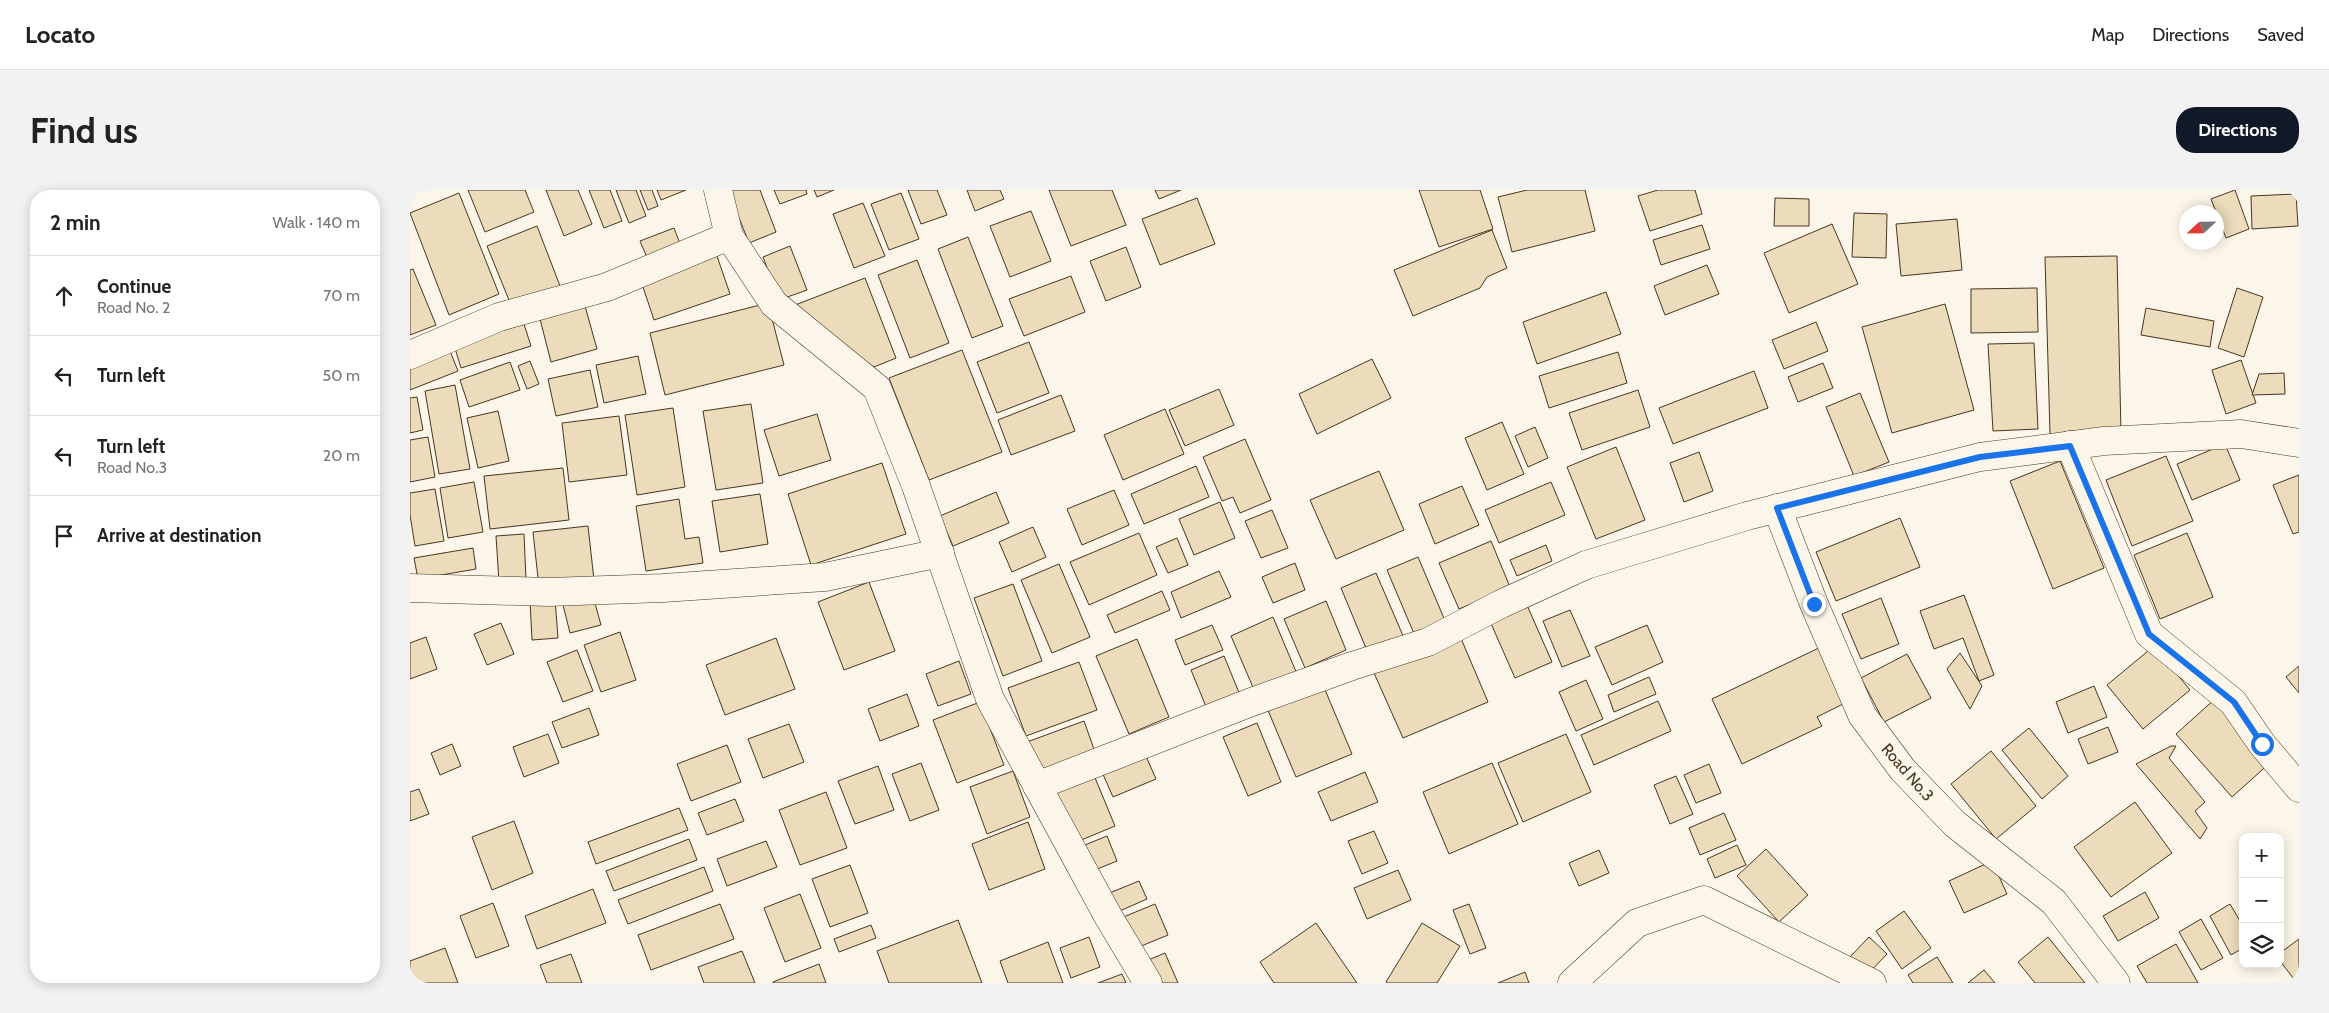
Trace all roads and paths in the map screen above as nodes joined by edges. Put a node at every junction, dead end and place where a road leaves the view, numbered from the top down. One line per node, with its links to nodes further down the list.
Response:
1 (718, 190): 2 (street)
2 (729, 236): 3 (street); 7 (street)
3 (410, 355)
4 (2299, 443): 5 (street)
5 (2070, 446): 6 (street); 10 (street)
6 (1777, 508): 9 (street); 14 (street, Road No.3)
7 (940, 552): 8 (street); 9 (street)
8 (410, 588)
9 (1037, 786): 11 (street)
10 (2299, 788)
11 (1148, 983)
12 (1572, 983): 13 (street)
13 (1872, 983)
14 (2116, 983)

